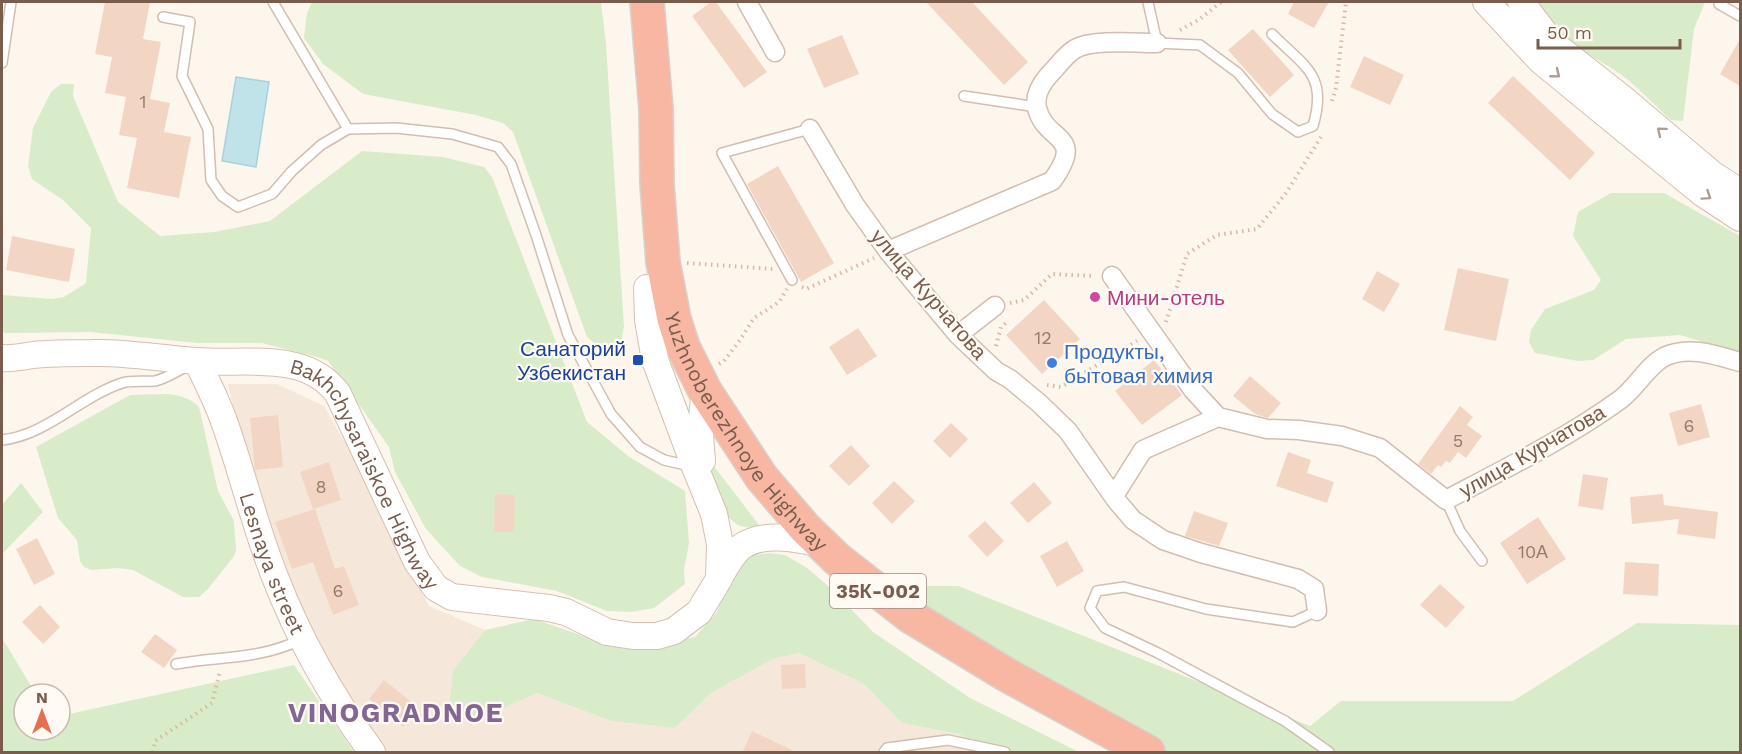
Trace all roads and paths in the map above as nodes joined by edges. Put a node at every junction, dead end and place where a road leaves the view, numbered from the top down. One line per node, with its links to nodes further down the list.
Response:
1 (11, 2): 17 (lane)
2 (273, 2): 21 (lane)
3 (628, 2): 28 (highway, Yuzhnoberezhnoye Highway)
4 (647, 2): 28 (highway, Yuzhnoberezhnoye Highway)
5 (747, 2): 16 (street)
6 (1148, 2): 15 (lane)
7 (1221, 2): 15 (path)
8 (1346, 2): 20 (path)
9 (1486, 2): 25 (main road, one-way to 25)
10 (1521, 2): 24 (main road, one-way to 10)
11 (1719, 4): 12 (lane)
12 (1740, 16)
13 (162, 17): 21 (lane)
14 (1272, 34): 15 (lane)
15 (1157, 44): 19 (street)
16 (775, 52)
17 (2, 63)
18 (964, 96): 19 (lane)
19 (1037, 107): 26 (street)
20 (1330, 107)
21 (348, 129): 44 (lane)
22 (810, 129): 26 (street, улица Курчатова); 27 (lane)
23 (1322, 136): 32 (path)
24 (1740, 192)
25 (1740, 218)
26 (888, 251): 30 (path); 34 (street, улица Курчатова)
27 (786, 270): 28 (path); 30 (lane)
28 (655, 275): 41 (highway, Yuzhnoberezhnoye Highway); 44 (main road)
29 (1112, 276): 31 (path); 33 (street)
30 (792, 280): 38 (path)
31 (995, 306): 34 (street); 35 (path)
32 (1168, 321)
33 (1152, 332): 40 (path); 42 (street)
34 (958, 335): 45 (street, улица Курчатова)
35 (1001, 354)
36 (2, 358): 37 (main road, Bakhchysaraiskoe Highway)
37 (197, 361): 43 (lane); 49 (main road, Bakhchysaraiskoe Highway); 51 (main road, Lesnaya street)
38 (724, 361)
39 (1740, 362): 46 (street, улица Курчатова)
40 (1044, 385)
41 (702, 406): 44 (main road); 47 (highway, Yuzhnoberezhnoye Highway / 35К-002)
42 (1218, 417): 45 (street); 46 (street, улица Курчатова)
43 (2, 440)
44 (700, 478): 49 (main road, Bakhchysaraiskoe Highway)
45 (1114, 496): 50 (street, улица Курчатова)
46 (1446, 500): 48 (lane)
47 (806, 541): 49 (main road); 58 (highway, Yuzhnoberezhnoye Highway / 35К-002); 59 (highway, Yuzhnoberezhnoye Highway / 35К-002)
48 (1482, 561)
49 (719, 579)
50 (1317, 611): 60 (lane)
51 (302, 639): 52 (lane); 55 (main road, Lesnaya street)
52 (224, 658): 53 (lane); 54 (path)
53 (176, 664)
54 (153, 753)
55 (372, 753)
56 (884, 753): 57 (lane)
57 (1005, 753)
58 (1119, 753)
59 (1148, 753)
60 (1329, 753)

